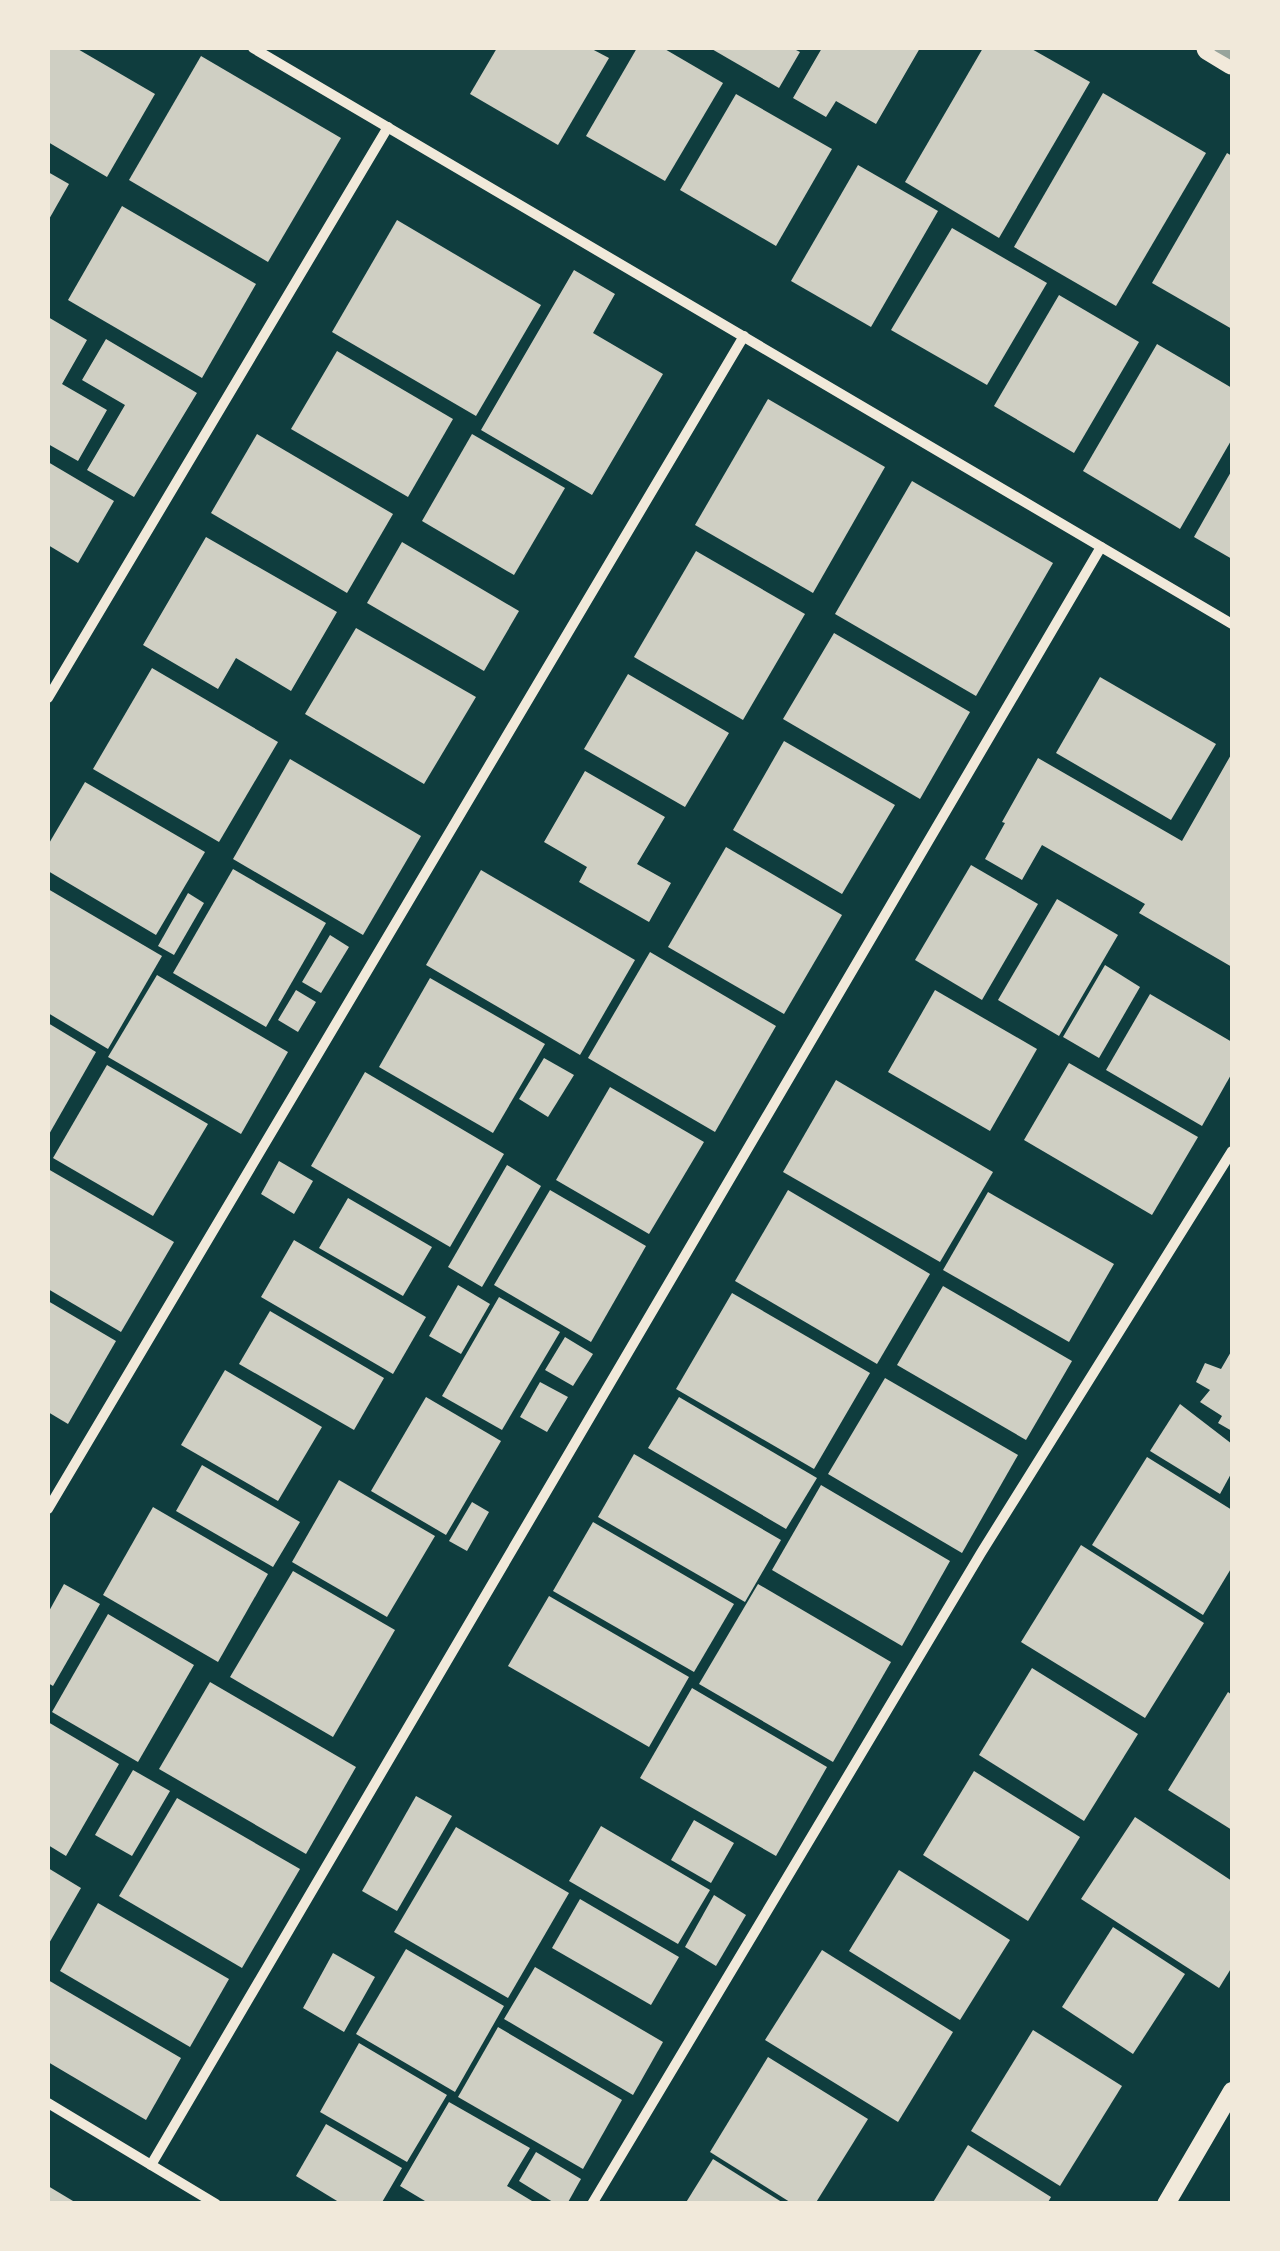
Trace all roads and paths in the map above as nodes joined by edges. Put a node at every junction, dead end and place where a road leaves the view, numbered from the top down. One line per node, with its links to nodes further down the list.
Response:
1 (253, 48): 4 (street)
2 (1208, 48): 3 (main road)
3 (1232, 62)
4 (388, 126): 5 (street); 8 (street)
5 (744, 336): 6 (street); 10 (street)
6 (1101, 547): 7 (street); 13 (street)
7 (1232, 624)
8 (48, 698)
9 (1232, 1151): 15 (street)
10 (48, 1509)
11 (1232, 2091): 16 (street)
12 (48, 2104): 13 (street)
13 (151, 2165): 14 (street)
14 (216, 2204)
15 (592, 2204)
16 (1166, 2204)

